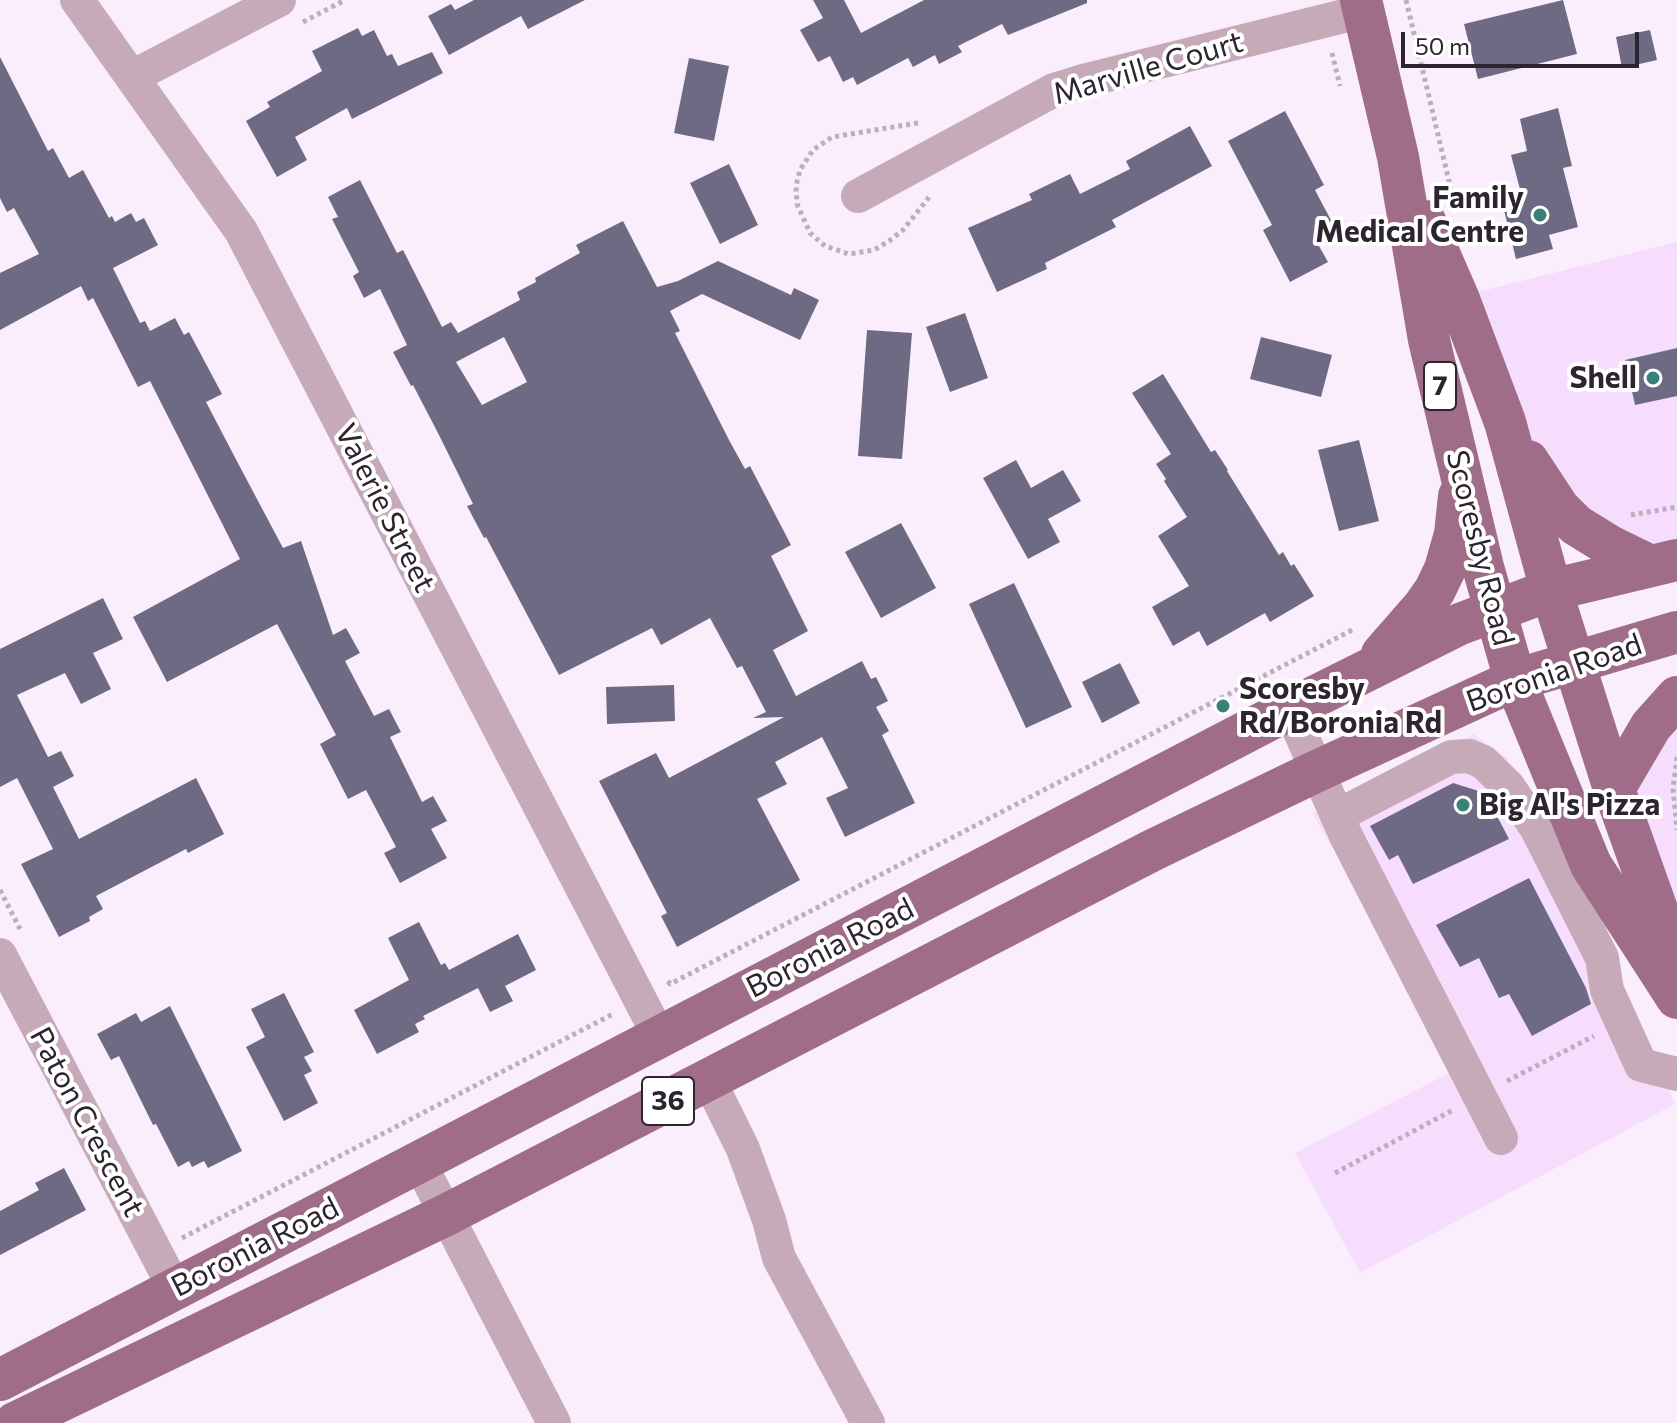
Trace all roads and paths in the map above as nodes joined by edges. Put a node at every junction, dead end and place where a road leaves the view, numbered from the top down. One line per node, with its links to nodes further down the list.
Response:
1 (77, 0): 6 (street, Valerie Street)
2 (279, 0): 6 (street)
3 (1406, 0): 10 (path)
4 (1362, 6): 8 (main road, Scoresby Road / 7); 9 (street, Marville Court)
5 (1332, 51): 7 (path)
6 (132, 77): 35 (street, Valerie Street)
7 (1343, 96)
8 (1398, 157): 11 (main road, Scoresby Road / 7); 12 (main road, Scoresby Road / 7)
9 (858, 196)
10 (1454, 201)
11 (1505, 422): 15 (main road); 16 (main road, Scoresby Road / 7)
12 (1461, 474): 17 (main road, Scoresby Road / 7); 21 (main road)
13 (1677, 507): 14 (path)
14 (1627, 516)
15 (1664, 563): 16 (main road, Boronia Road / 36)
16 (1551, 590): 17 (main road, Boronia Road / 36); 20 (main road, Scoresby Road / 7)
17 (1495, 611): 21 (main road, Boronia Road / 36); 22 (main road, Scoresby Road / 7)
18 (1357, 628): 32 (path)
19 (1677, 632): 20 (main road, Boronia Road / 36)
20 (1574, 662): 22 (main road, Boronia Road / 36); 27 (main road, Scoresby Road / 7)
21 (1368, 670): 24 (main road, Boronia Road / 36)
22 (1515, 680): 26 (main road, Boronia Road / 36); 33 (main road, Scoresby Road / 7)
23 (1677, 697): 27 (main road)
24 (1290, 709): 26 (street); 35 (main road, Boronia Road / 36)
25 (1677, 756): 29 (path)
26 (1317, 771): 28 (street); 37 (main road, Boronia Road / 36)
27 (1614, 789): 31 (main road, Scoresby Road / 7)
28 (1337, 816): 36 (street); 38 (street)
29 (1677, 830)
30 (0, 955): 42 (street, Paton Crescent)
31 (1677, 966)
32 (670, 984)
33 (1677, 998)
34 (621, 1009): 41 (path)
35 (659, 1036): 39 (main road, Boronia Road / 36)
36 (1677, 1074)
37 (709, 1080): 40 (main road, Boronia Road / 36); 46 (street)
38 (1501, 1138)
39 (419, 1162): 40 (street); 42 (main road, Boronia Road / 36)
40 (446, 1215): 44 (main road, Boronia Road / 36); 45 (street)
41 (181, 1239)
42 (175, 1289): 43 (main road, Boronia Road / 36)
43 (0, 1380)
44 (15, 1423)
45 (554, 1423)
46 (868, 1423)

